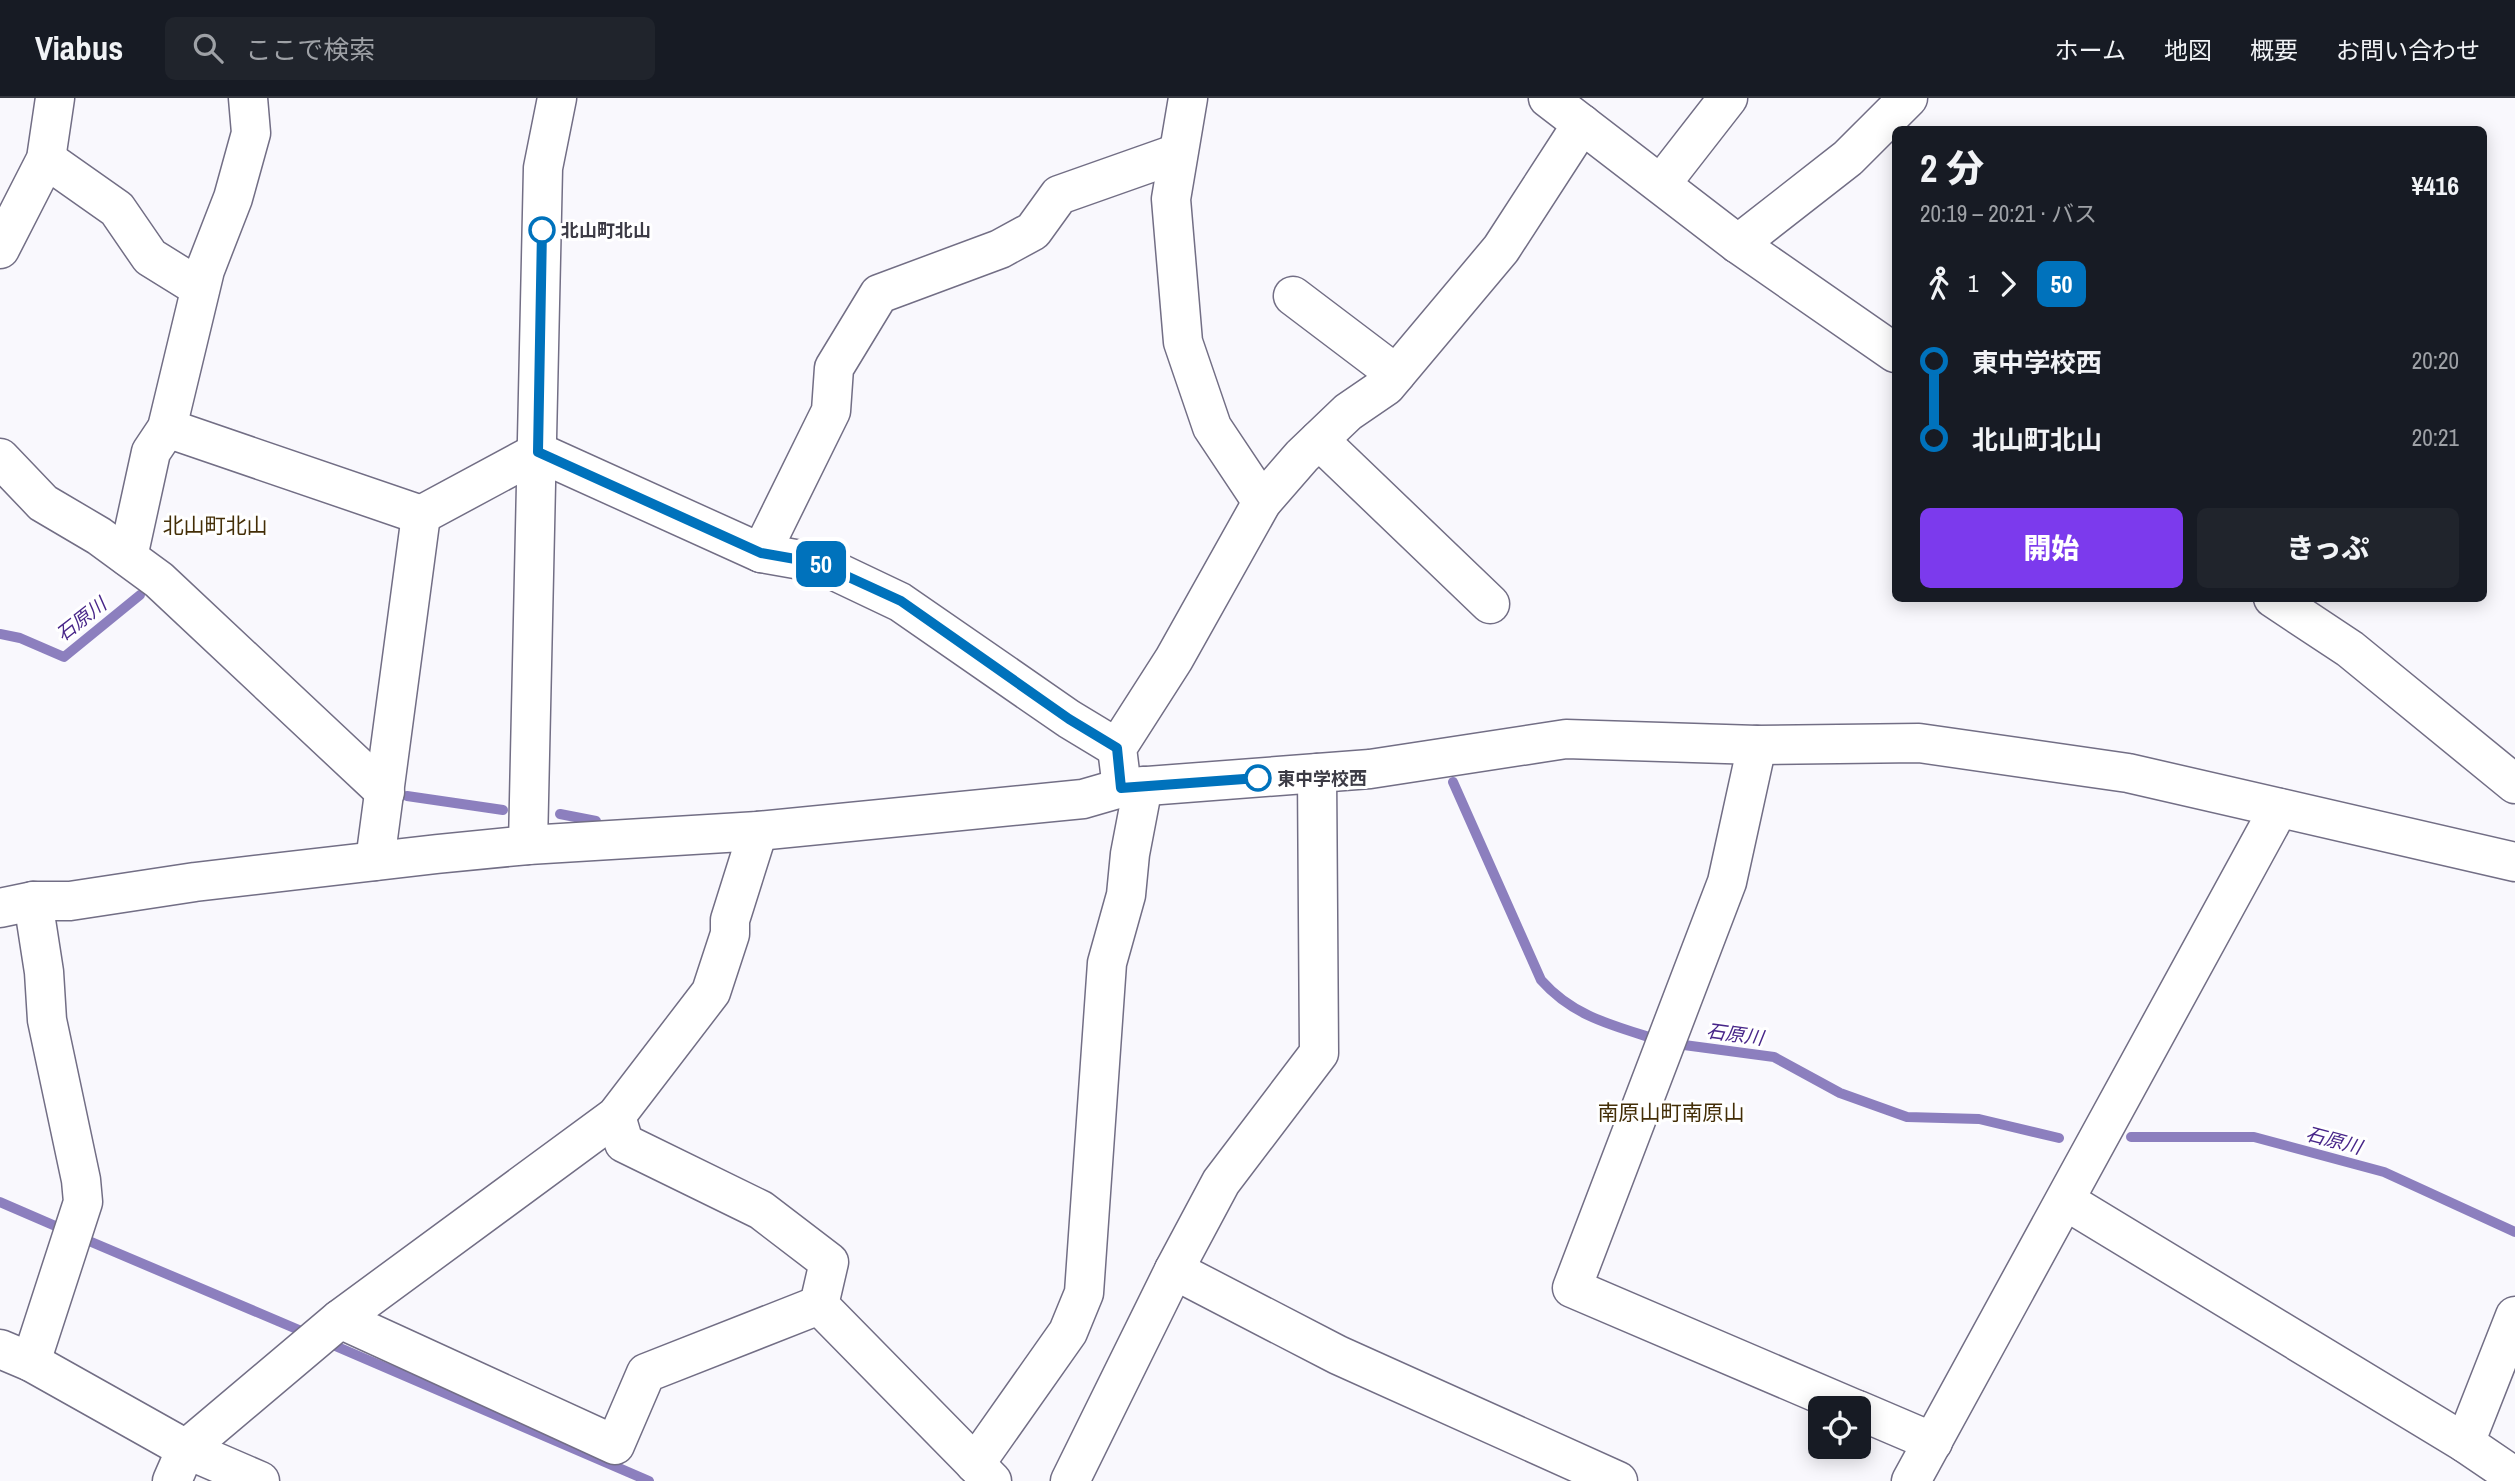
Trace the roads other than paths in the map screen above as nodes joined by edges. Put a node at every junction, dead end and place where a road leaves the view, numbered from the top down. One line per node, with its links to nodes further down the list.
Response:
1 (55, 98): 10 (street)
2 (248, 98): 14 (street)
3 (557, 98): 20 (street)
4 (1188, 98): 9 (street)
5 (1548, 98): 8 (street)
6 (1728, 98): 11 (street)
7 (1908, 98): 12 (street)
8 (1582, 124): 11 (street); 17 (street)
9 (1178, 153): 22 (street); 24 (street)
10 (46, 159): 13 (street); 14 (street)
11 (1661, 184): 12 (street)
12 (1738, 244): 16 (street)
13 (0, 249)
14 (201, 288): 18 (street)
15 (1293, 296): 17 (street)
16 (1892, 351)
17 (1396, 374): 19 (street)
18 (167, 428): 23 (street); 25 (street)
19 (1319, 440): 22 (street); 27 (street)
20 (538, 452): 23 (street); 24 (street); 36 (street)
21 (0, 458): 25 (street)
22 (1262, 502): 29 (street)
23 (421, 514): 33 (street)
24 (761, 553): 29 (street)
25 (128, 557): 33 (street)
26 (2279, 602): 31 (street)
27 (1490, 604)
28 (1757, 746): 30 (street); 34 (street); 47 (street)
29 (1117, 748): 32 (street)
30 (1317, 773): 32 (street); 42 (street)
31 (2515, 785)
32 (1132, 787): 35 (street); 52 (street)
33 (385, 792): 37 (street)
34 (2279, 808): 38 (street); 41 (street)
35 (758, 831): 36 (street); 40 (street)
36 (528, 845): 37 (street)
37 (375, 862): 39 (street)
38 (2515, 862)
39 (16, 905): 46 (street)
40 (616, 1116): 43 (street); 45 (street)
41 (2066, 1201): 49 (street); 50 (street)
42 (1174, 1270): 55 (street); 56 (street)
43 (819, 1305): 45 (street); 52 (street)
44 (2515, 1316): 50 (street)
45 (340, 1319): 51 (street)
46 (16, 1355): 51 (street)
47 (1826, 1396)
48 (1871, 1415): 49 (street)
49 (1933, 1442): 57 (street)
50 (2465, 1443): 53 (street)
51 (179, 1465): 54 (street)
52 (983, 1473)
53 (2515, 1477)
54 (260, 1481)
55 (1070, 1481)
56 (1618, 1481)
57 (1911, 1481)

